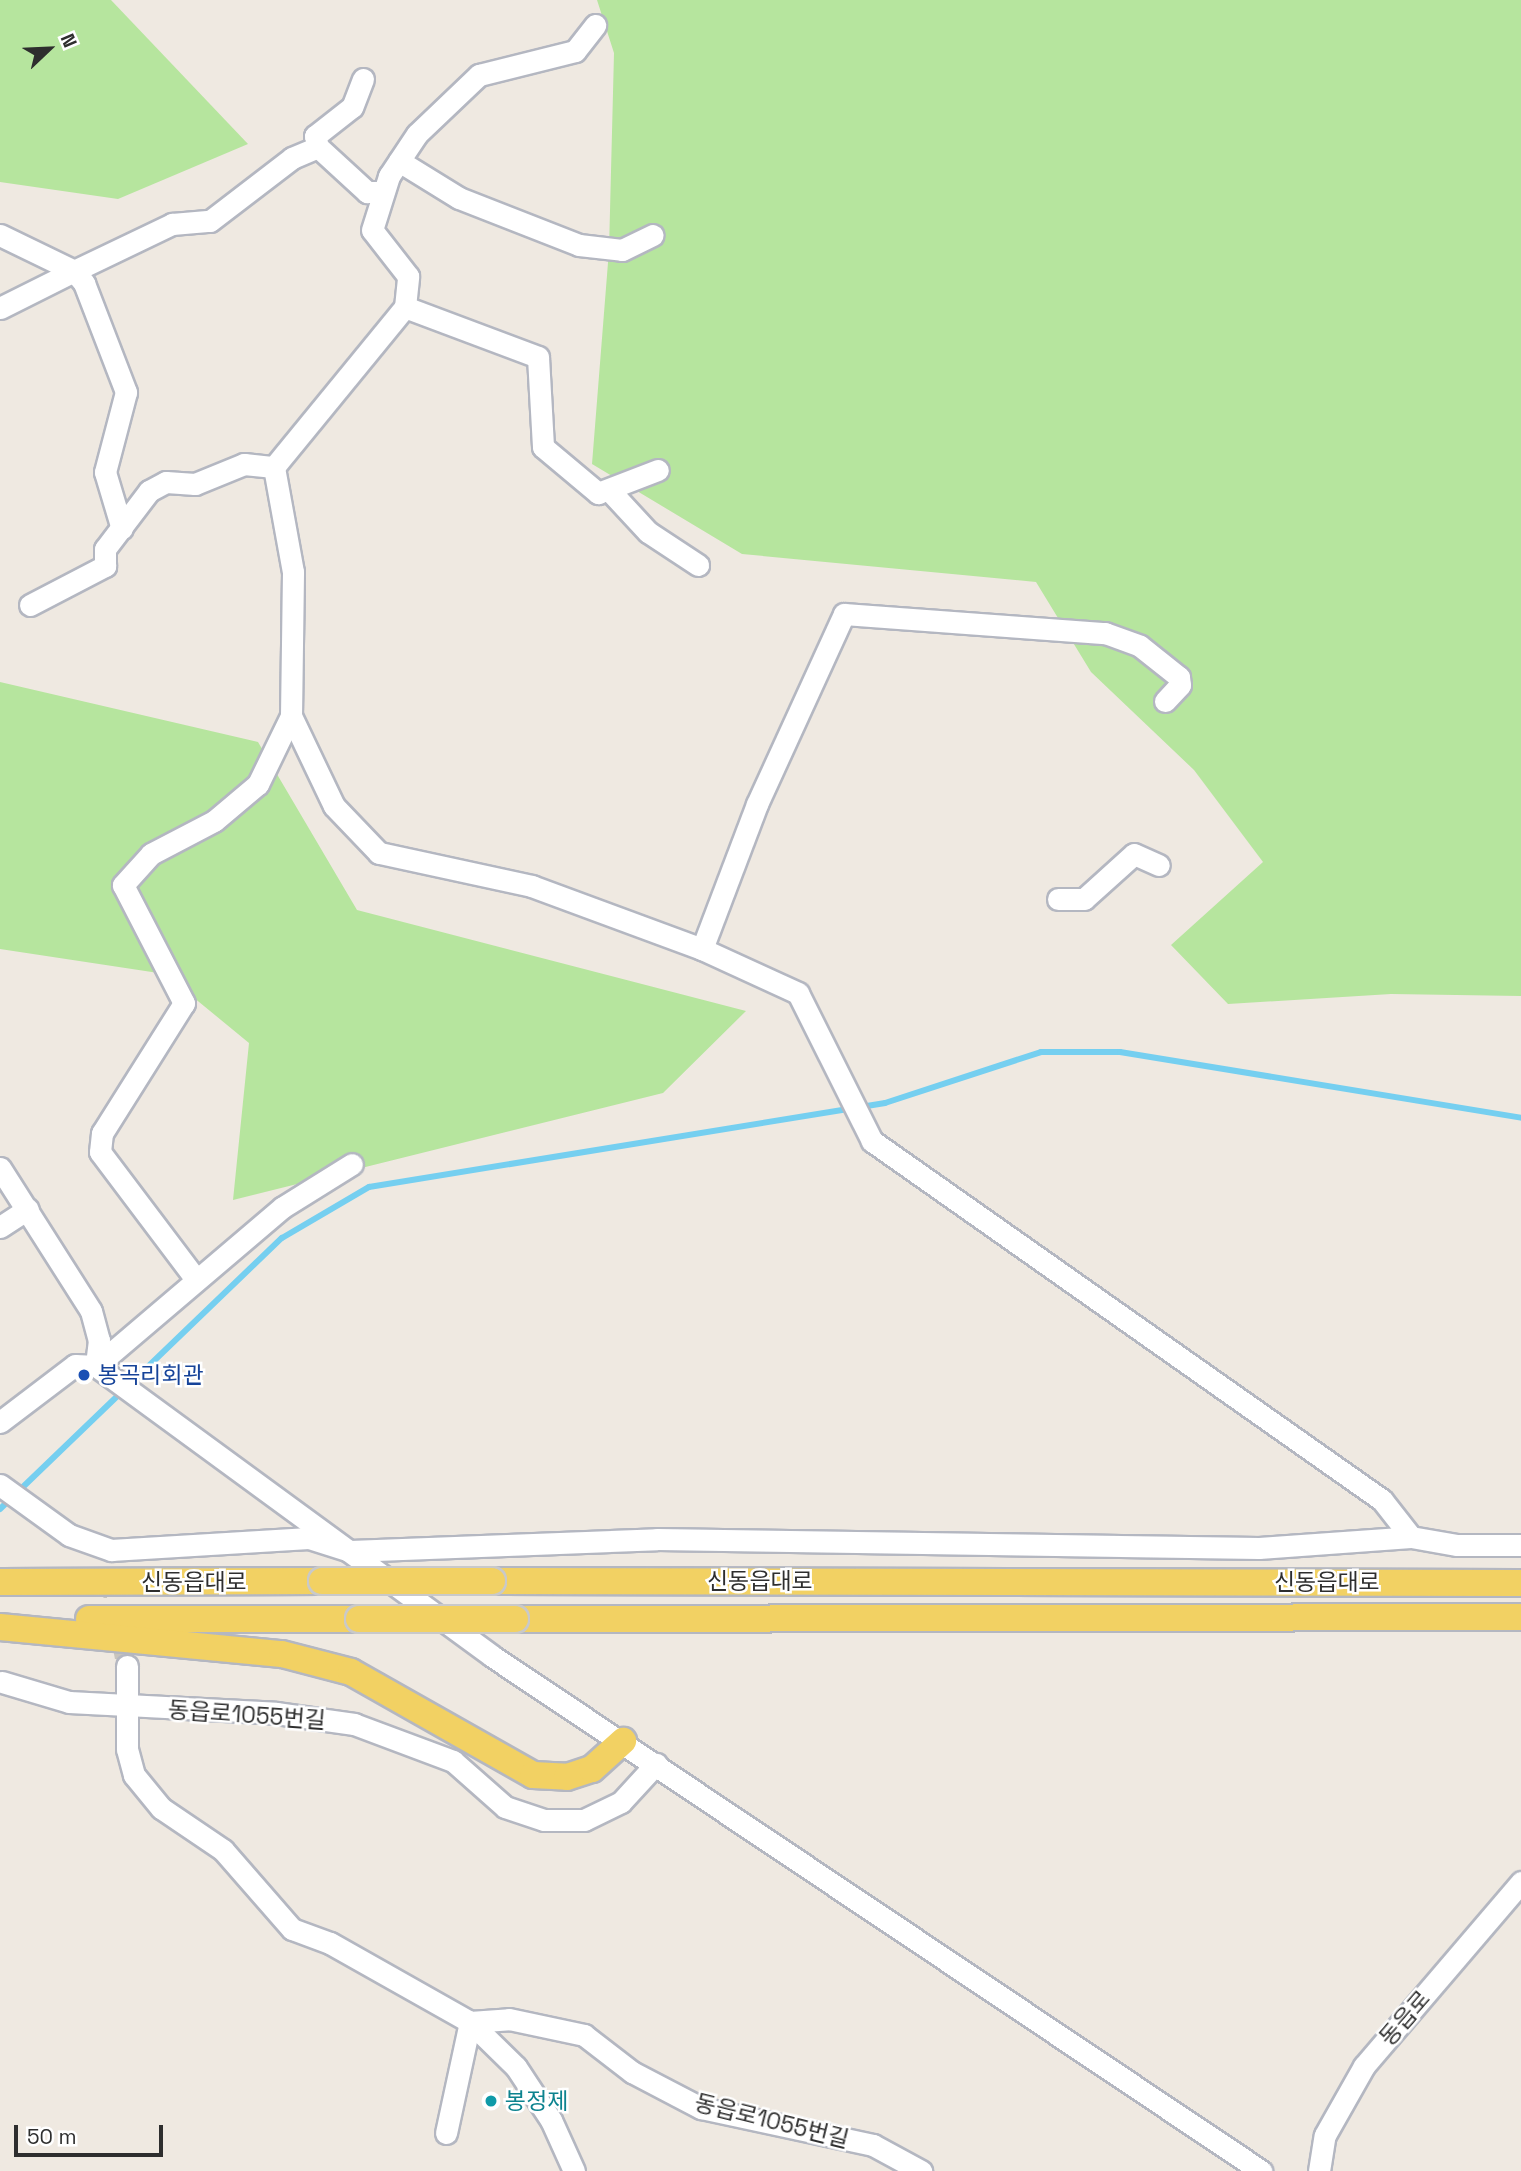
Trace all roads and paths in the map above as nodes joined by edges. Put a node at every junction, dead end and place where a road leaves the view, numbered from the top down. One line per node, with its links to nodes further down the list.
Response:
1 (595, 25): 4 (street)
2 (363, 79): 3 (street)
3 (317, 147): 5 (street); 8 (street)
4 (399, 161): 5 (street); 7 (street)
5 (381, 192): 9 (street)
6 (0, 235): 8 (street)
7 (653, 235)
8 (74, 271): 10 (street); 14 (street)
9 (405, 307): 11 (street); 13 (street)
10 (0, 308)
11 (274, 467): 14 (street); 18 (street)
12 (658, 470): 13 (street)
13 (610, 491): 15 (street)
14 (122, 529): 16 (street)
15 (698, 565)
16 (30, 605)
17 (1165, 701): 21 (street)
18 (291, 716): 21 (street); 26 (street)
19 (1159, 865): 20 (street)
20 (1058, 899)
21 (702, 949): 30 (street)
22 (352, 1164): 26 (street)
23 (0, 1168): 24 (street)
24 (28, 1209): 25 (street); 27 (street)
25 (0, 1227)
26 (195, 1278): 27 (street)
27 (100, 1370): 28 (street); 33 (street)
28 (0, 1422)
29 (0, 1485): 32 (street)
30 (1411, 1537): 31 (street); 33 (street)
31 (1521, 1545)
32 (111, 1550): 33 (street); 34 (street)
33 (350, 1551): 43 (street)
34 (110, 1575)
35 (0, 1582): 36 (main road, 신동읍대로, bridge)
36 (1521, 1583)
37 (1521, 1617): 38 (main road, 신동읍대로, bridge)
38 (0, 1619)
39 (0, 1627): 43 (main road)
40 (127, 1665): 42 (street)
41 (2, 1682): 42 (street, 동읍로1055번길)
42 (128, 1708): 44 (street, 동읍로1055번길); 46 (street)
43 (623, 1741): 44 (street)
44 (656, 1764): 50 (street)
45 (1521, 1882): 51 (street, 동읍로)
46 (470, 2022): 47 (street); 48 (street); 49 (street, 동읍로1055번길)
47 (446, 2133)
48 (574, 2171)
49 (921, 2171)
50 (1261, 2171)
51 (1319, 2171)

